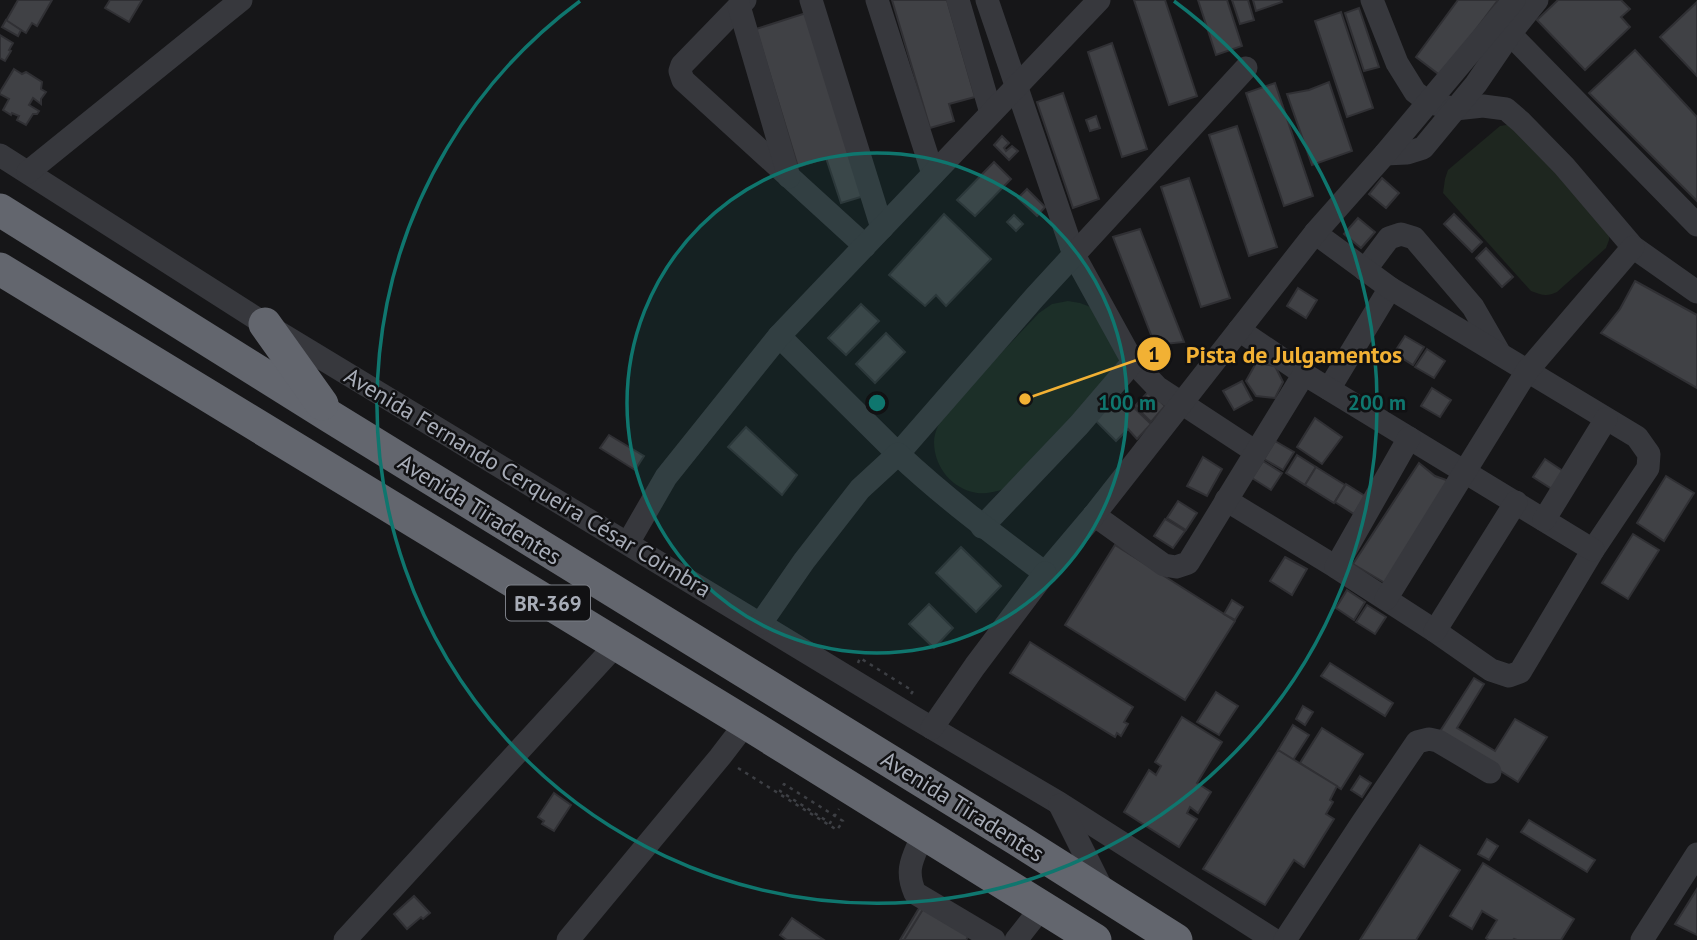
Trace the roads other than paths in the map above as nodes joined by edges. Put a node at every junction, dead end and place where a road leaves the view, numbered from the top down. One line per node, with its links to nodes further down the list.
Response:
1 (242, 0): 19 (street)
2 (811, 0): 24 (street)
3 (877, 0): 20 (street)
4 (958, 0): 16 (street)
5 (987, 0): 13 (street)
6 (1098, 0): 13 (street)
7 (1372, 0): 14 (street)
8 (1514, 0): 14 (street)
9 (1537, 0): 11 (street)
10 (742, 3): 21 (street); 21 (street)
11 (1510, 34): 15 (street); 23 (street)
12 (1246, 68): 28 (street)
13 (1017, 86): 16 (street); 28 (street)
14 (1428, 102): 15 (street); 17 (street)
15 (1455, 109): 17 (street); 27 (street)
16 (991, 113): 20 (street)
17 (1385, 153): 25 (street)
18 (0, 155): 19 (street, Avenida Fernando Cerqueira César Coimbra)
19 (28, 172): 33 (street, Avenida Fernando Cerqueira César Coimbra)
20 (933, 174): 24 (street)
21 (789, 177): 26 (street)
22 (0, 210): 42 (highway, Avenida Tiradentes / BR-369)
23 (1697, 225)
24 (882, 228): 26 (street)
25 (1315, 233): 29 (street); 34 (street)
26 (865, 246): 35 (street)
27 (1633, 247): 32 (street); 38 (street)
28 (1074, 255): 37 (street); 46 (street)
29 (1366, 270): 31 (street); 36 (street)
30 (4, 278): 60 (highway, Avenida Tiradentes / BR-369)
31 (1390, 288): 36 (street); 40 (street)
32 (1697, 292)
33 (265, 324): 42 (highway); 53 (street, Avenida Fernando Cerqueira César Coimbra)
34 (1239, 330): 39 (street); 41 (street)
35 (779, 336): 46 (street); 53 (street)
36 (1502, 355): 38 (street)
37 (1133, 362): 41 (street); 52 (street)
38 (1527, 371): 43 (street); 47 (street)
39 (1304, 374): 40 (street); 45 (street)
40 (1329, 389): 44 (street)
41 (1181, 404): 45 (street); 50 (street)
42 (331, 417): 67 (highway, Avenida Tiradentes / BR-369)
43 (1606, 419): 51 (street); 54 (street)
44 (1409, 438): 47 (street); 55 (street)
45 (1256, 452): 48 (street)
46 (898, 454): 52 (street); 58 (street)
47 (1466, 472): 49 (street); 57 (street)
48 (1226, 500): 50 (street); 55 (street)
49 (1516, 502): 51 (street); 59 (street)
50 (1094, 515): 56 (street)
51 (1544, 520): 54 (street)
52 (982, 527): 56 (street)
53 (628, 543): 58 (street, Avenida Fernando Cerqueira César Coimbra)
54 (1593, 550): 59 (street)
55 (1336, 567): 57 (street)
56 (1045, 573): 62 (street)
57 (1386, 599): 59 (street)
58 (761, 623): 62 (street, Avenida Fernando Cerqueira César Coimbra)
59 (1435, 631)
60 (616, 645): 61 (highway, Avenida Tiradentes / BR-369); 69 (street)
61 (746, 723): 65 (highway, Avenida Tiradentes / BR-369); 70 (street)
62 (932, 728): 64 (street, Avenida Fernando Cerqueira César Coimbra)
63 (1490, 772): 76 (street)
64 (1059, 803): 67 (street); 75 (street, Avenida Fernando Cerqueira César Coimbra)
65 (923, 834): 68 (highway, Avenida Tiradentes / BR-369); 71 (street)
66 (1697, 854): 77 (street)
67 (1106, 896): 74 (highway, Avenida Tiradentes / BR-369)
68 (1042, 907): 72 (street); 73 (highway, Avenida Tiradentes / BR-369)
69 (345, 940)
70 (568, 940)
71 (994, 940)
72 (1016, 940)
73 (1095, 940)
74 (1176, 940)
75 (1274, 940)
76 (1284, 940)
77 (1642, 940)

